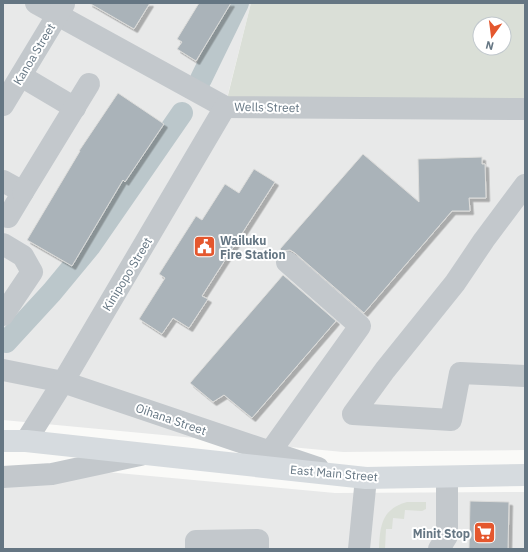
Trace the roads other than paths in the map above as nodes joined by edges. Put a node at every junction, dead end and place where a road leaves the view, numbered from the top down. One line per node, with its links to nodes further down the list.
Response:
1 (36, 3): 2 (street, Wells Street)
2 (61, 9): 3 (street, Kanoa Street); 6 (street, Wells Street)
3 (21, 76): 5 (street, Kanoa Street); 7 (street)
4 (89, 84): 7 (street)
5 (3, 105)
6 (225, 106): 8 (street, Wells Street); 18 (street, Kinipopo Street)
7 (75, 108): 11 (street)
8 (525, 109)
9 (3, 181): 11 (street)
10 (525, 185): 17 (street)
11 (23, 192): 12 (street)
12 (8, 217)
13 (3, 244): 15 (street)
14 (287, 262): 21 (street)
15 (3, 315)
16 (3, 370): 18 (street, Oihana Street)
17 (525, 376)
18 (63, 382): 20 (street, Kinipopo Street); 21 (street, Oihana Street)
19 (3, 441): 20 (main road, East Main Street)
20 (26, 441): 22 (main road, East Main Street)
21 (270, 452): 23 (street, Oihana Street)
22 (144, 454): 23 (main road, East Main Street); 26 (street, East Main Street)
23 (338, 475): 27 (main road, East Main Street)
24 (447, 476): 25 (main road, East Main Street); 27 (main road, East Main Street); 31 (street)
25 (525, 476)
26 (3, 477)
27 (366, 478): 30 (street)
28 (196, 549): 29 (street)
29 (258, 549)
30 (359, 549)
31 (439, 549)

